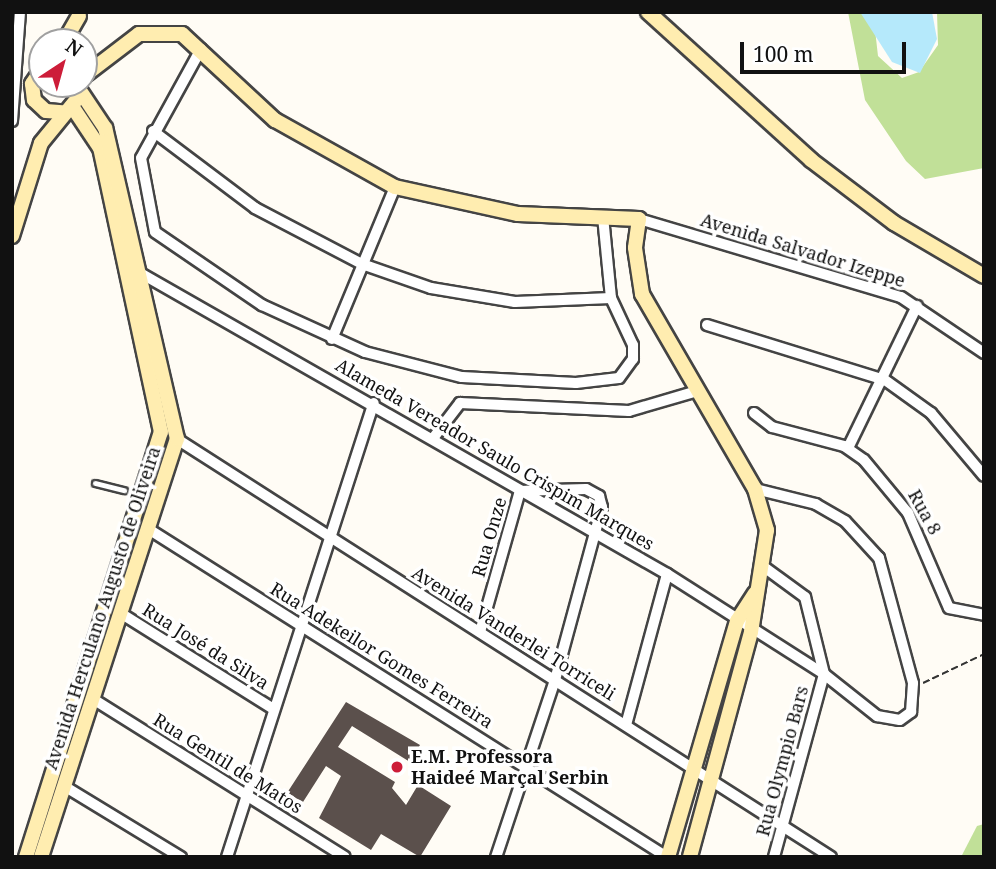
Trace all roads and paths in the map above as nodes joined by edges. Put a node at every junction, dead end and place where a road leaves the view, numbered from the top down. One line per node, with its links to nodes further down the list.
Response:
1 (20, 12): 5 (street)
2 (648, 12): 19 (street)
3 (201, 49): 4 (street); 11 (street); 13 (street)
4 (98, 66)
5 (15, 69): 10 (street)
6 (72, 98): 9 (street)
7 (88, 98): 18 (street, Avenida Herculano Augusto de Oliveira)
8 (34, 100): 9 (street); 12 (street)
9 (67, 109): 12 (street); 29 (street, Avenida Herculano Augusto de Oliveira)
10 (12, 121)
11 (153, 131): 17 (street); 23 (street)
12 (41, 143): 16 (street)
13 (395, 187): 14 (street); 17 (street)
14 (603, 216): 15 (street); 20 (street)
15 (639, 219): 21 (street, Avenida Salvador Izeppe); 26 (street)
16 (12, 236)
17 (362, 264): 20 (street); 23 (street)
18 (142, 274): 27 (street, Alameda Vereador Saulo Crispim Marques); 31 (street, Avenida Herculano Augusto de Oliveira)
19 (984, 276)
20 (611, 298): 23 (street)
21 (917, 306): 24 (street, Avenida Salvador Izeppe); 25 (street)
22 (707, 325): 25 (street)
23 (332, 339)
24 (984, 353)
25 (885, 380): 32 (street); 33 (street)
26 (694, 392): 30 (street); 35 (street)
27 (374, 403): 30 (street, Alameda Vereador Saulo Crispim Marques); 40 (street)
28 (754, 413): 32 (street)
29 (161, 432): 31 (street); 64 (street, Avenida Herculano Augusto de Oliveira)
30 (434, 437): 37 (street, Alameda Vereador Saulo Crispim Marques)
31 (177, 439): 38 (street, Avenida Herculano Augusto de Oliveira); 40 (street, Avenida Vanderlei Torriceli)
32 (848, 448): 45 (street, Rua 8)
33 (984, 476)
34 (95, 483): 36 (lane)
35 (755, 489): 41 (street); 53 (street)
36 (124, 490)
37 (520, 491): 39 (street, Alameda Vereador Saulo Crispim Marques); 39 (street); 48 (street, Rua Onze)
38 (150, 530): 44 (street, Avenida Herculano Augusto de Oliveira); 47 (street, Rua Adekeilor Gomes Ferreira)
39 (596, 533): 42 (street, Alameda Vereador Saulo Crispim Marques); 52 (street)
40 (332, 538): 47 (street); 48 (street, Avenida Vanderlei Torriceli)
41 (764, 567): 43 (street); 51 (street)
42 (667, 574): 46 (street, Alameda Vereador Saulo Crispim Marques); 56 (street)
43 (758, 589): 46 (street); 49 (street)
44 (122, 614): 54 (street, Avenida Herculano Augusto de Oliveira); 55 (street, Rua José da Silva)
45 (984, 615)
46 (737, 621): 49 (street, Alameda Vereador Saulo Crispim Marques); 58 (street)
47 (300, 624): 55 (street); 57 (street, Rua Adekeilor Gomes Ferreira)
48 (480, 632): 52 (street, Avenida Vanderlei Torriceli)
49 (751, 632): 51 (street, Alameda Vereador Saulo Crispim Marques); 59 (street)
50 (984, 654): 53 (path)
51 (824, 674): 53 (street, Alameda Vereador Saulo Crispim Marques); 62 (street, Rua Olympio Bars)
52 (555, 680): 56 (street, Avenida Vanderlei Torriceli); 57 (street)
53 (914, 690)
54 (93, 699): 60 (street, Avenida Herculano Augusto de Oliveira); 61 (street, Rua Gentil de Matos)
55 (272, 708): 61 (street)
56 (626, 725): 58 (street, Avenida Vanderlei Torriceli)
57 (526, 766): 63 (street); 69 (street, Rua Adekeilor Gomes Ferreira)
58 (696, 770): 59 (street, Avenida Vanderlei Torriceli); 69 (street)
59 (715, 782): 62 (street, Avenida Vanderlei Torriceli); 70 (street)
60 (64, 786): 65 (street, Avenida Herculano Augusto de Oliveira); 66 (street)
61 (245, 794): 67 (street); 68 (street, Rua Gentil de Matos)
62 (784, 826): 71 (street, Rua Olympio Bars); 72 (street, Avenida Vanderlei Torriceli)
63 (499, 855)
64 (26, 857)
65 (41, 857)
66 (181, 857)
67 (227, 857)
68 (345, 857)
69 (668, 857)
70 (690, 857)
71 (774, 857)
72 (831, 857)

